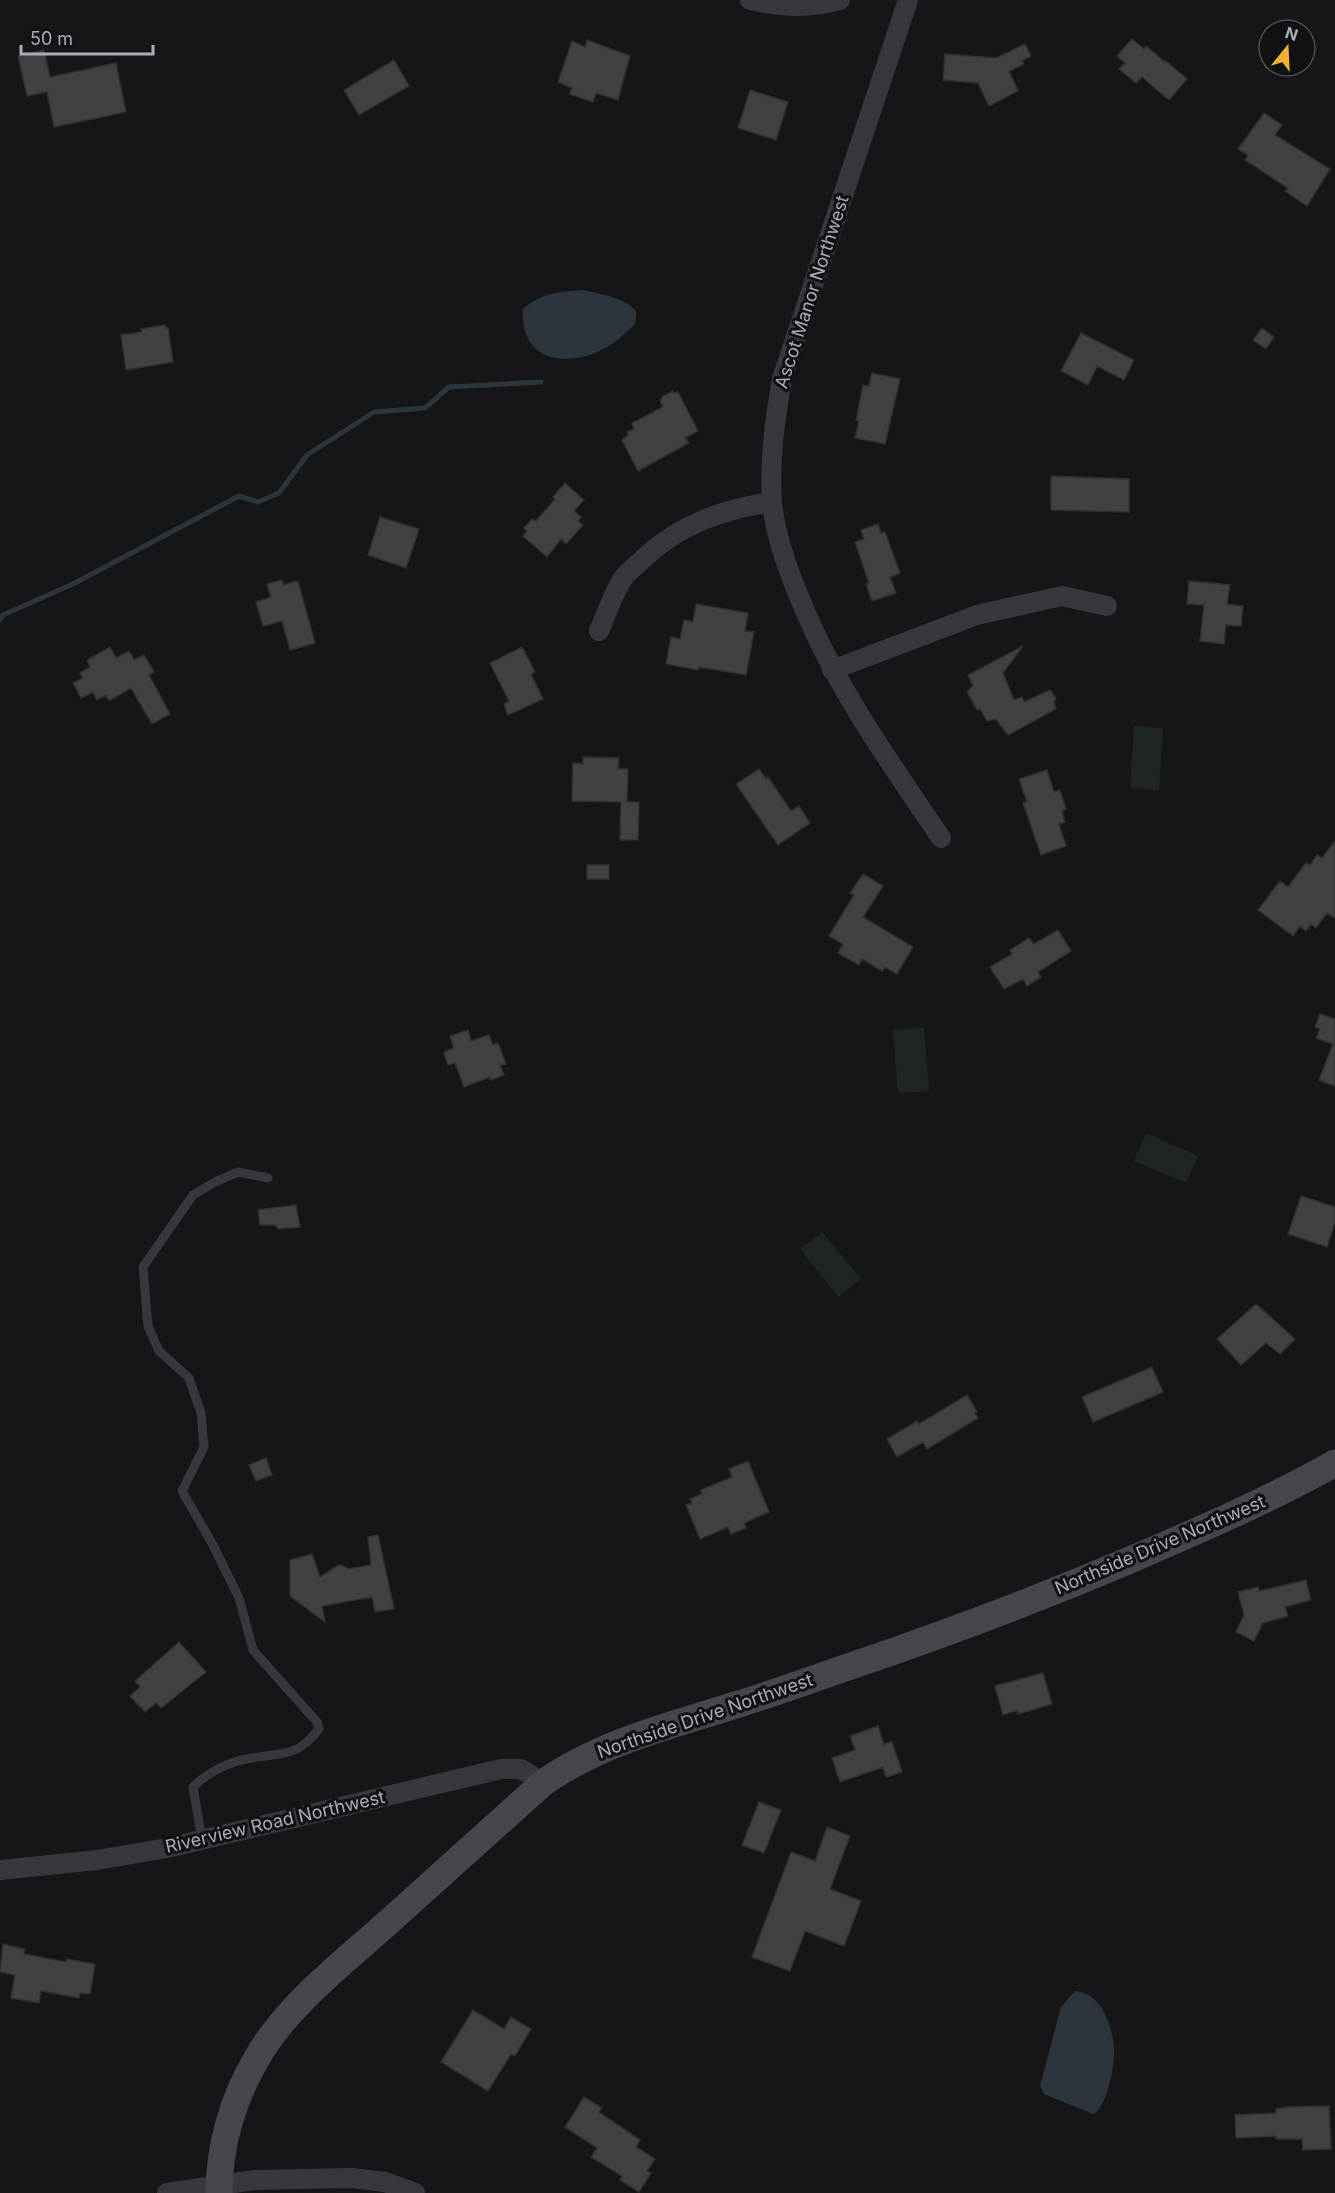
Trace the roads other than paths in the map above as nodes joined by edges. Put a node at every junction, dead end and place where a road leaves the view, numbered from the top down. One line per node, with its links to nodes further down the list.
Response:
1 (750, 0): 2 (street)
2 (840, 0)
3 (908, 0): 4 (street, Ascot Manor Northwest)
4 (772, 502): 6 (street); 7 (street, Ascot Manor Northwest)
5 (1107, 606): 7 (street)
6 (599, 631)
7 (832, 670): 8 (street, Ascot Manor Northwest)
8 (941, 838)
9 (268, 1178): 12 (lane)
10 (1335, 1463): 11 (main road, Northside Drive Northwest)
11 (543, 1783): 12 (street, Riverview Road Northwest); 14 (main road, Northside Drive Northwest)
12 (202, 1840): 13 (street, Riverview Road Northwest)
13 (0, 1869)
14 (219, 2189): 15 (street); 16 (street)
15 (167, 2193)
16 (415, 2193)

